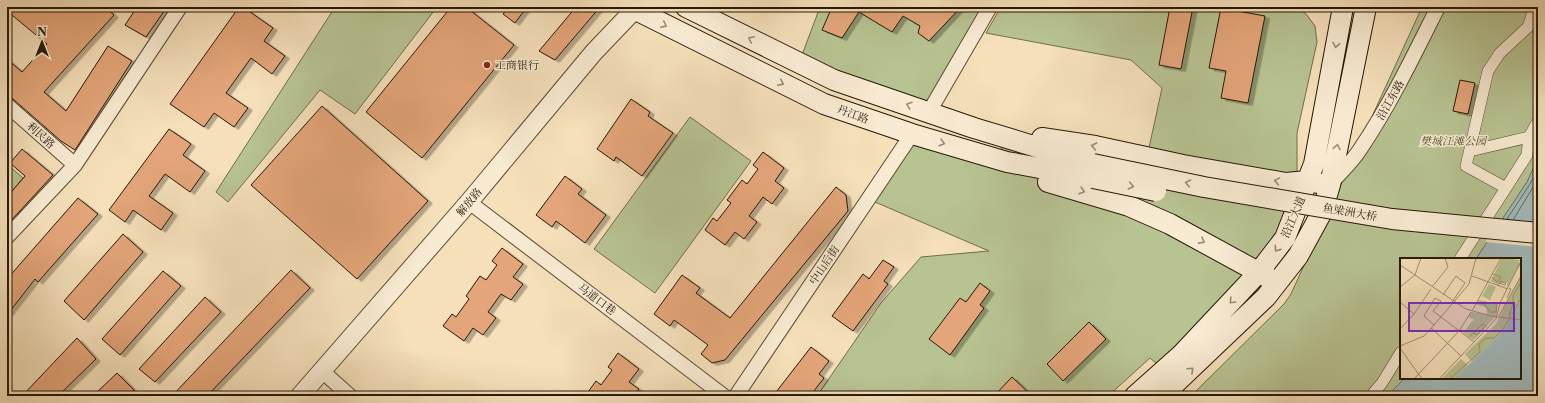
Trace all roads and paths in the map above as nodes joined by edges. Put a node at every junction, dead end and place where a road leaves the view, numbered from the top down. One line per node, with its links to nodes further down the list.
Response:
1 (180, 7): 17 (street)
2 (686, 7): 10 (main road, one-way to 2)
3 (990, 7): 10 (street)
4 (1343, 7): 19 (main road, 沿江大道, one-way to 19)
5 (1438, 7): 20 (street, 沿江东路)
6 (1535, 7): 15 (street)
7 (634, 8): 12 (main road, 丹江路, one-way to 12); 22 (street, 解放路)
8 (1362, 8): 20 (main road, one-way to 8)
9 (7, 105): 17 (street, 利民路)
10 (929, 112): 13 (main road)
11 (1538, 121): 14 (street)
12 (912, 134): 16 (main road, 丹江路, one-way to 16); 34 (street, 中山后街)
13 (995, 134): 18 (main road); 19 (main road, one-way to 13)
14 (1529, 137): 15 (street); 21 (street)
15 (1470, 151): 21 (street)
16 (1007, 162): 18 (main road, 丹江路); 27 (main road, one-way to 27)
17 (75, 165): 24 (street)
18 (1093, 171): 23 (main road, 鱼梁洲大桥, one-way to 18, bridge); 25 (main road, 鱼梁洲大桥, one-way to 25, bridge)
19 (1307, 181): 20 (main road); 27 (main road, 沿江大道, one-way to 27)
20 (1330, 185): 28 (main road)
21 (1506, 188): 26 (street)
22 (469, 202): 30 (street, 解放路); 33 (street, 马道口巷)
23 (1538, 233)
24 (7, 238)
25 (1538, 242)
26 (1461, 258)
27 (1259, 272): 28 (main road); 35 (main road, 沿江大道, one-way to 35)
28 (1271, 290): 36 (main road, one-way to 28)
29 (1400, 354): 37 (street)
30 (322, 371): 31 (street, 解放路); 32 (street)
31 (300, 396)
32 (350, 396)
33 (724, 396)
34 (736, 396)
35 (1135, 396)
36 (1162, 396)
37 (1371, 396)

